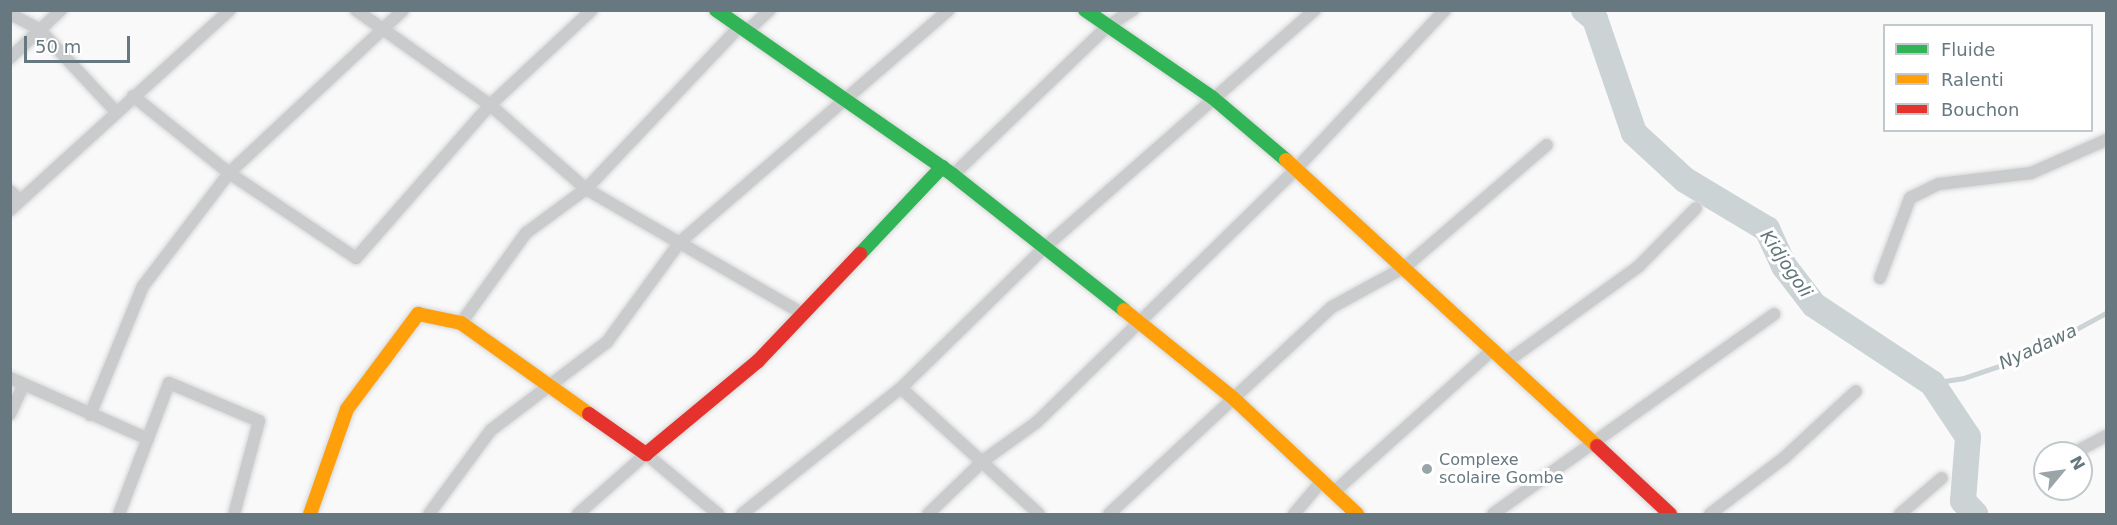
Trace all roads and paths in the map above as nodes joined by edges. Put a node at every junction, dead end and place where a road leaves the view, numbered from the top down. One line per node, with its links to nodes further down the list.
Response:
1 (61, 10): 16 (street)
2 (230, 10): 19 (street)
3 (356, 10): 15 (street)
4 (403, 10): 15 (street)
5 (592, 10): 22 (street)
6 (716, 10): 17 (street)
7 (770, 10): 17 (street)
8 (949, 10): 21 (street)
9 (1085, 10): 14 (street)
10 (1133, 10): 14 (street)
11 (1316, 10): 20 (street)
12 (1444, 10): 26 (street)
13 (10, 14): 16 (street)
14 (1108, 26): 20 (street); 27 (street)
15 (385, 27): 22 (street); 28 (street)
16 (39, 29): 18 (street); 23 (street)
17 (742, 30): 21 (street); 29 (street)
18 (10, 58)
19 (134, 96): 23 (street); 28 (street)
20 (1213, 98): 26 (street); 34 (street)
21 (842, 99): 27 (street); 33 (street)
22 (490, 105): 28 (street); 29 (street)
23 (116, 112): 30 (street)
24 (2106, 140): 36 (street)
25 (1547, 145): 35 (street)
26 (1296, 169): 35 (street); 39 (street)
27 (948, 171): 34 (street); 37 (street)
28 (229, 173): 50 (street)
29 (586, 189): 33 (street); 40 (street)
30 (15, 196): 32 (street)
31 (1696, 208): 42 (street)
32 (10, 210)
33 (680, 242): 37 (street); 44 (street)
34 (1046, 246): 39 (street); 46 (street)
35 (1405, 267): 41 (street); 48 (street)
36 (1880, 278)
37 (800, 312): 53 (street)
38 (1774, 314): 52 (street)
39 (1138, 319): 48 (street); 54 (street)
40 (461, 323): 44 (street); 60 (street)
41 (1492, 350): 42 (street); 57 (street)
42 (1506, 362): 52 (street)
43 (10, 378): 45 (street)
44 (547, 385): 53 (street); 61 (street)
45 (23, 386): 49 (street); 50 (street)
46 (901, 388): 54 (street); 64 (street)
47 (1856, 391): 72 (street)
48 (1233, 398): 56 (street); 67 (street)
49 (10, 414)
50 (90, 415): 51 (street)
51 (148, 439): 58 (street); 59 (street)
52 (1594, 446): 70 (street); 71 (street)
53 (646, 453): 62 (street); 63 (street)
54 (984, 460): 65 (street); 66 (street)
55 (1942, 478): 73 (street)
56 (1322, 481): 57 (street); 68 (street)
57 (1334, 492): 69 (street)
58 (119, 514)
59 (234, 514)
60 (310, 514)
61 (429, 514)
62 (578, 514)
63 (718, 514)
64 (742, 514)
65 (928, 514)
66 (1039, 514)
67 (1109, 514)
68 (1294, 514)
69 (1357, 514)
70 (1493, 514)
71 (1670, 514)
72 (1710, 514)
73 (1900, 514)

